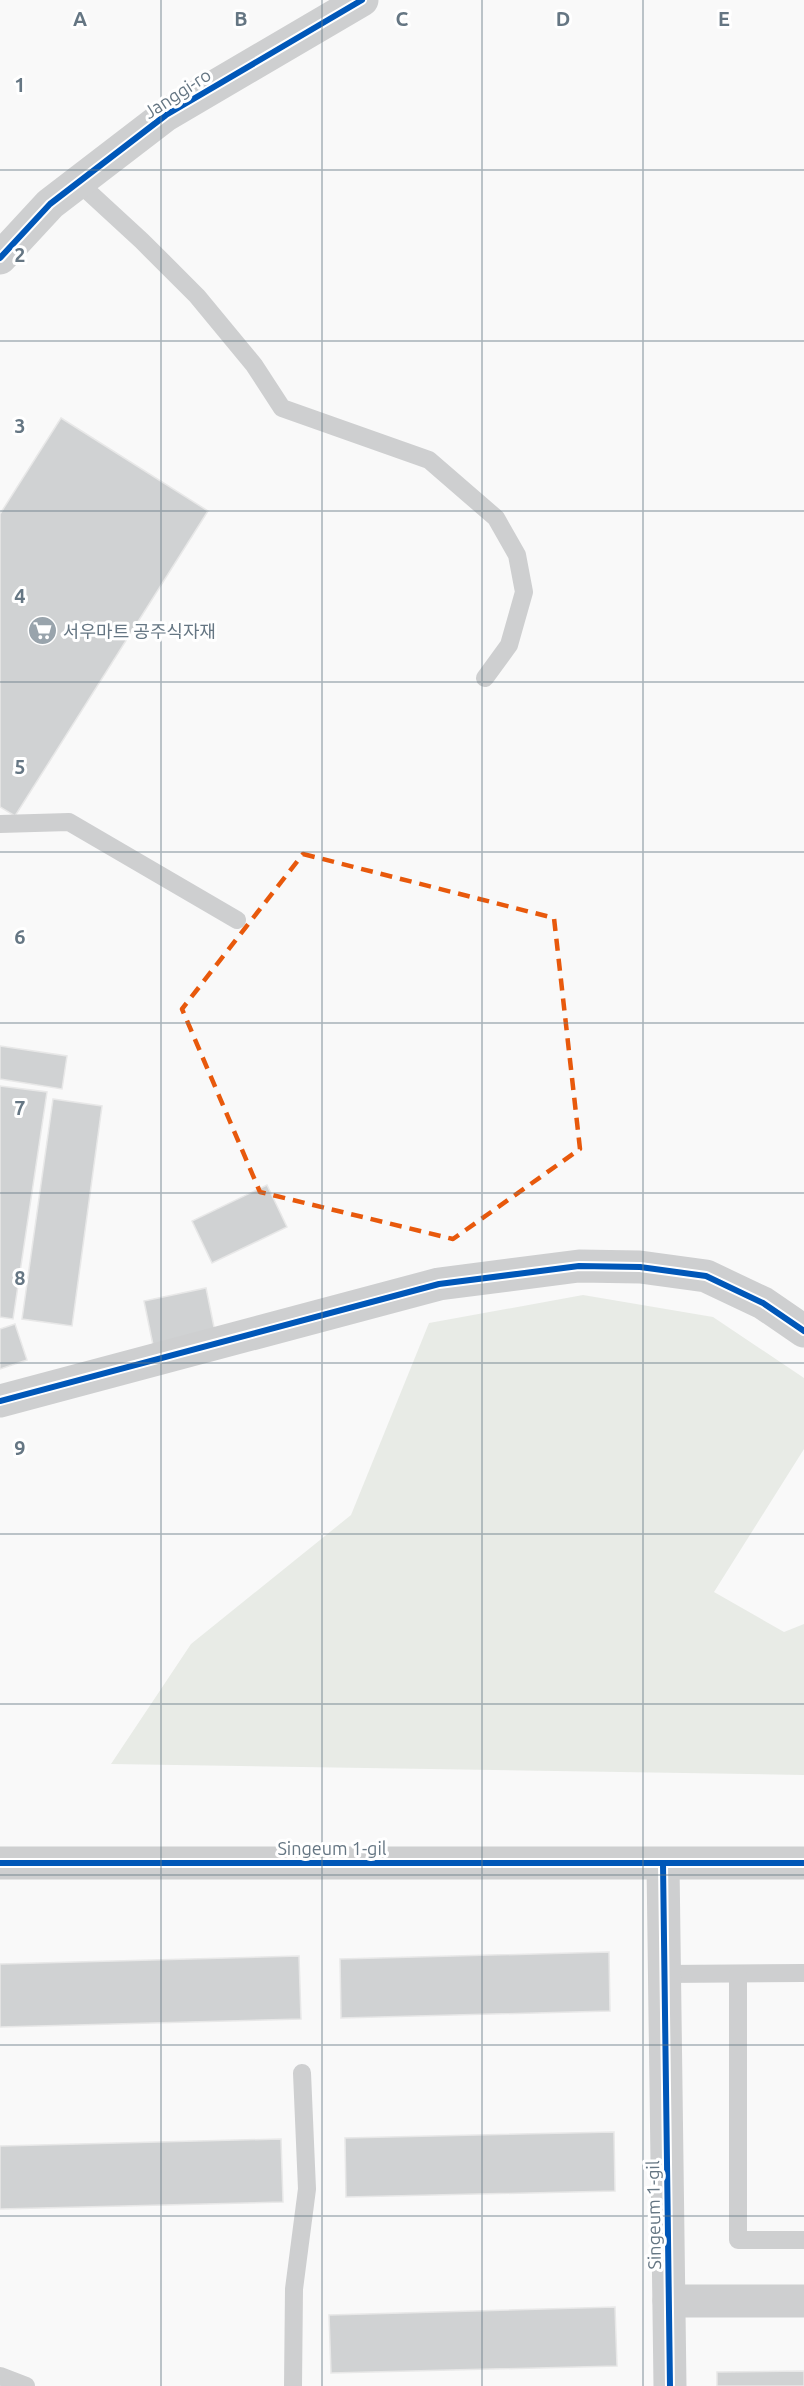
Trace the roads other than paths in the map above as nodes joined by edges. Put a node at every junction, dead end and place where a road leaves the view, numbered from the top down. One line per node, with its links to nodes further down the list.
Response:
1 (362, 0): 2 (street, Janggi-ro)
2 (79, 183): 3 (street, Janggi-ro); 4 (lane)
3 (0, 258)
4 (485, 678)
5 (0, 824): 6 (lane)
6 (237, 920)
7 (804, 1332): 8 (street)
8 (0, 1401)
9 (0, 1863): 11 (street, Singeum 1-gil)
10 (804, 1863): 11 (street, Singeum 1-gil)
11 (663, 1864): 13 (street, Singeum 1-gil)
12 (804, 1973): 14 (lane)
13 (665, 1974): 14 (lane); 17 (street, Singeum 1-gil)
14 (738, 1974): 16 (lane)
15 (302, 2073): 21 (lane)
16 (804, 2240)
17 (669, 2301): 18 (street); 22 (street, Singeum 1-gil)
18 (804, 2301)
19 (0, 2376): 20 (lane)
20 (26, 2386)
21 (293, 2386)
22 (670, 2386)

